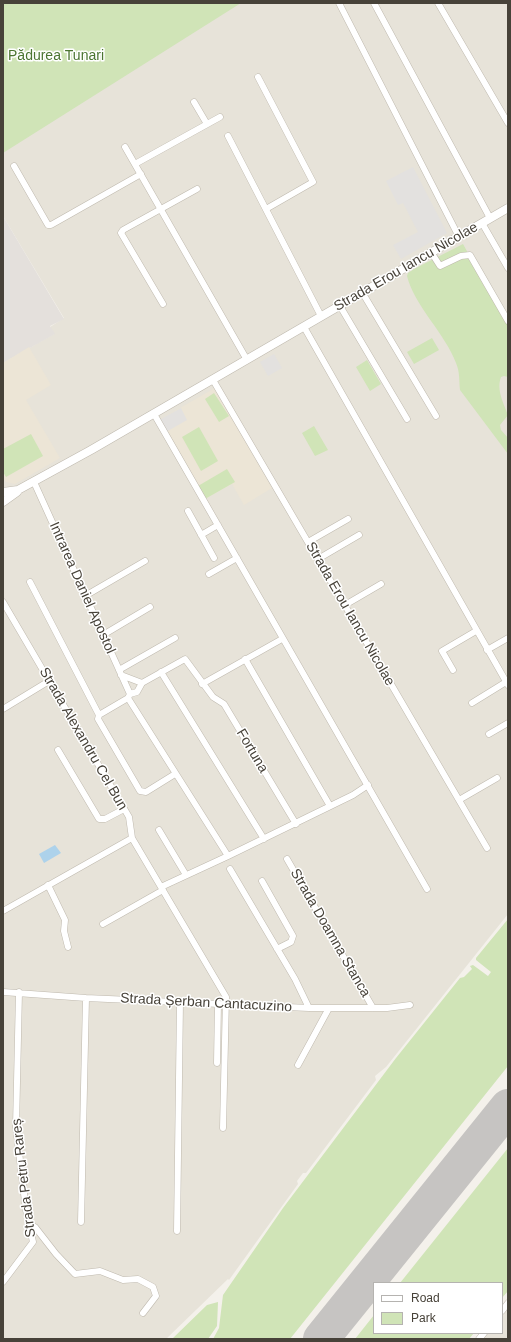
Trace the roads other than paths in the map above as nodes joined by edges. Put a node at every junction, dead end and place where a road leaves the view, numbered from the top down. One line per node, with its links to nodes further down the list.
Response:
1 (339, 3): 20 (street)
2 (374, 3): 18 (street)
3 (438, 3): 7 (street)
4 (258, 77): 17 (street)
5 (194, 102): 8 (street)
6 (220, 117): 8 (street)
7 (508, 123)
8 (207, 124): 11 (street)
9 (228, 136): 17 (street)
10 (125, 147): 11 (street)
11 (135, 164): 13 (street)
12 (14, 166): 13 (street)
13 (141, 174): 16 (street)
14 (197, 189): 16 (street)
15 (508, 208): 18 (street, Strada Erou Iancu Nicolae)
16 (161, 209): 24 (street); 29 (street)
17 (266, 209): 26 (street)
18 (490, 218): 19 (street, Strada Erou Iancu Nicolae)
19 (482, 223): 20 (street, Strada Erou Iancu Nicolae); 22 (street)
20 (459, 236): 21 (street, Strada Erou Iancu Nicolae)
21 (431, 252): 23 (street, Strada Erou Iancu Nicolae); 27 (street)
22 (508, 268)
23 (362, 292): 25 (street, Strada Erou Iancu Nicolae); 32 (street)
24 (163, 304)
25 (340, 306): 26 (street, Strada Erou Iancu Nicolae); 33 (street)
26 (321, 316): 28 (street, Strada Erou Iancu Nicolae)
27 (508, 321)
28 (304, 327): 29 (street, Strada Erou Iancu Nicolae); 55 (street)
29 (247, 360): 30 (street, Strada Erou Iancu Nicolae)
30 (213, 380): 31 (street, Strada Erou Iancu Nicolae); 43 (street, Strada Erou Iancu Nicolae)
31 (154, 414): 34 (street, Strada Erou Iancu Nicolae); 40 (street)
32 (436, 416)
33 (406, 419)
34 (34, 482): 35 (street, Strada Erou Iancu Nicolae); 51 (street, Intrarea Daniel Apostol)
35 (18, 490): 36 (street, Strada Erou Iancu Nicolae); 37 (street, Strada Erou Iancu Nicolae)
36 (3, 493): 37 (street, Strada Erou Iancu Nicolae)
37 (3, 502)
38 (188, 511): 41 (street)
39 (348, 519): 43 (street)
40 (218, 525): 41 (street); 45 (street)
41 (201, 535): 44 (street)
42 (359, 535): 46 (street)
43 (308, 542): 46 (street, Strada Erou Iancu Nicolae)
44 (214, 558)
45 (237, 558): 48 (street); 59 (street)
46 (318, 559): 53 (street, Strada Erou Iancu Nicolae)
47 (145, 561): 51 (street)
48 (209, 574)
49 (30, 582): 72 (street)
50 (381, 584): 53 (street)
51 (85, 596): 56 (street, Intrarea Daniel Apostol)
52 (3, 602): 65 (street, Strada Alexandru Cel Bun)
53 (345, 606): 79 (street, Strada Erou Iancu Nicolae)
54 (150, 607): 56 (street)
55 (476, 631): 60 (street); 62 (street)
56 (103, 635): 63 (street, Intrarea Daniel Apostol)
57 (175, 638): 63 (street)
58 (508, 638): 60 (street)
59 (282, 639): 61 (street); 78 (street)
60 (487, 650): 68 (street)
61 (245, 659): 67 (street); 80 (street)
62 (454, 670)
63 (120, 672): 66 (street); 69 (street, Intrarea Daniel Apostol)
64 (161, 672): 66 (street); 67 (street, Fortuna); 85 (street)
65 (49, 681): 71 (street); 81 (street, Strada Alexandru Cel Bun)
66 (142, 683): 69 (street)
67 (202, 684): 82 (street, Fortuna)
68 (507, 684): 70 (street)
69 (129, 696): 72 (street); 76 (street, Intrarea Daniel Apostol)
70 (472, 703)
71 (3, 708)
72 (99, 715): 76 (street)
73 (508, 722): 74 (street)
74 (489, 734)
75 (58, 750): 81 (street)
76 (175, 774): 87 (street, Intrarea Daniel Apostol)
77 (497, 778): 79 (street)
78 (368, 785): 80 (street); 94 (street)
79 (459, 800): 86 (street, Strada Erou Iancu Nicolae)
80 (330, 806): 82 (street)
81 (124, 809): 84 (street, Strada Alexandru Cel Bun)
82 (296, 824): 85 (street)
83 (159, 830): 90 (street)
84 (132, 838): 92 (street); 93 (street, Strada Alexandru Cel Bun)
85 (264, 839): 87 (street)
86 (487, 848)
87 (228, 856): 90 (street)
88 (287, 859): 108 (street, Strada Doamna Stanca)
89 (230, 869): 98 (street)
90 (186, 875): 93 (street)
91 (262, 881): 98 (street)
92 (48, 886): 95 (street); 97 (street)
93 (162, 888): 96 (street); 104 (street, Strada Alexandru Cel Bun)
94 (427, 889)
95 (3, 911)
96 (103, 924)
97 (68, 947)
98 (277, 949): 106 (street)
99 (3, 992): 100 (street, Strada Șerban Cantacuzino)
100 (19, 992): 101 (street, Strada Șerban Cantacuzino); 113 (street, Strada Petru Rareș)
101 (86, 1001): 102 (street, Strada Șerban Cantacuzino); 112 (street)
102 (180, 1002): 103 (street, Strada Șerban Cantacuzino); 114 (street)
103 (218, 1003): 104 (street, Strada Șerban Cantacuzino); 109 (street)
104 (226, 1004): 106 (street, Strada Șerban Cantacuzino); 111 (street)
105 (410, 1005): 108 (street, Strada Șerban Cantacuzino)
106 (309, 1008): 107 (street, Strada Șerban Cantacuzino)
107 (329, 1008): 108 (street, Strada Șerban Cantacuzino); 110 (street)
108 (373, 1008)
109 (218, 1063)
110 (298, 1065)
111 (223, 1128)
112 (81, 1222)
113 (29, 1225): 115 (street, Strada Petru Rareș); 116 (street)
114 (177, 1231)
115 (3, 1282)
116 (143, 1313)

